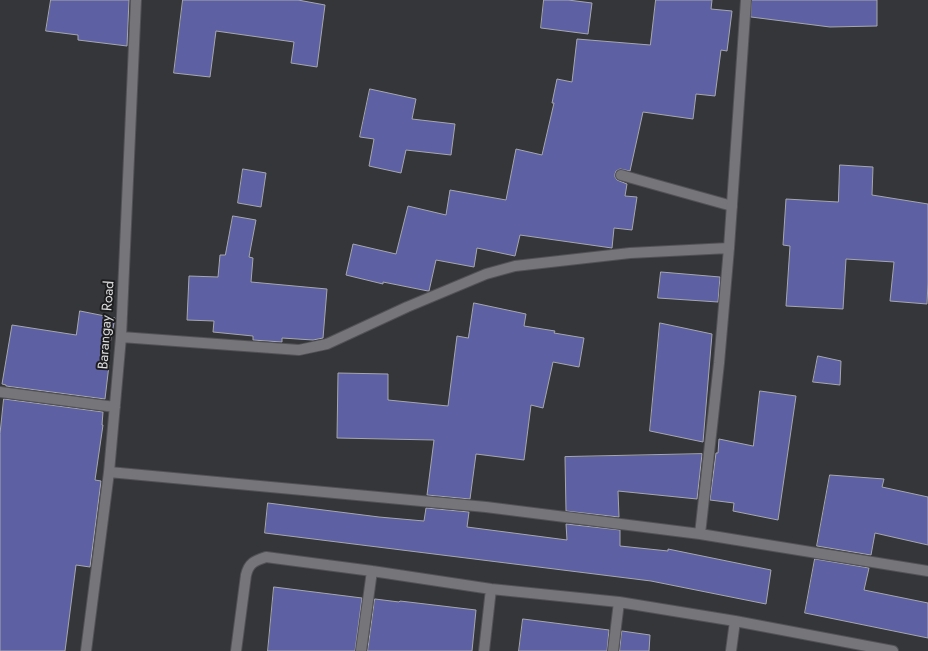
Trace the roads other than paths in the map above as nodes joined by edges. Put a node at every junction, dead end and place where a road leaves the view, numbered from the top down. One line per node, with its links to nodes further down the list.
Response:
1 (136, 0): 6 (street, Barangay Road)
2 (746, 0): 4 (street)
3 (621, 175): 4 (street)
4 (732, 206): 5 (street)
5 (729, 248): 6 (street); 10 (street)
6 (121, 337): 8 (street, Barangay Road)
7 (0, 392): 8 (street)
8 (115, 407): 9 (street, Barangay Road)
9 (109, 472): 10 (street); 17 (street, Barangay Road)
10 (700, 534): 12 (street)
11 (372, 571): 13 (street); 18 (street); 19 (street)
12 (928, 571)
13 (492, 590): 14 (street); 20 (street)
14 (619, 602): 15 (street); 21 (street)
15 (735, 621): 16 (street); 22 (street)
16 (852, 647): 23 (street)
17 (86, 651)
18 (236, 651)
19 (361, 651)
20 (484, 651)
21 (614, 651)
22 (731, 651)
23 (893, 651)

